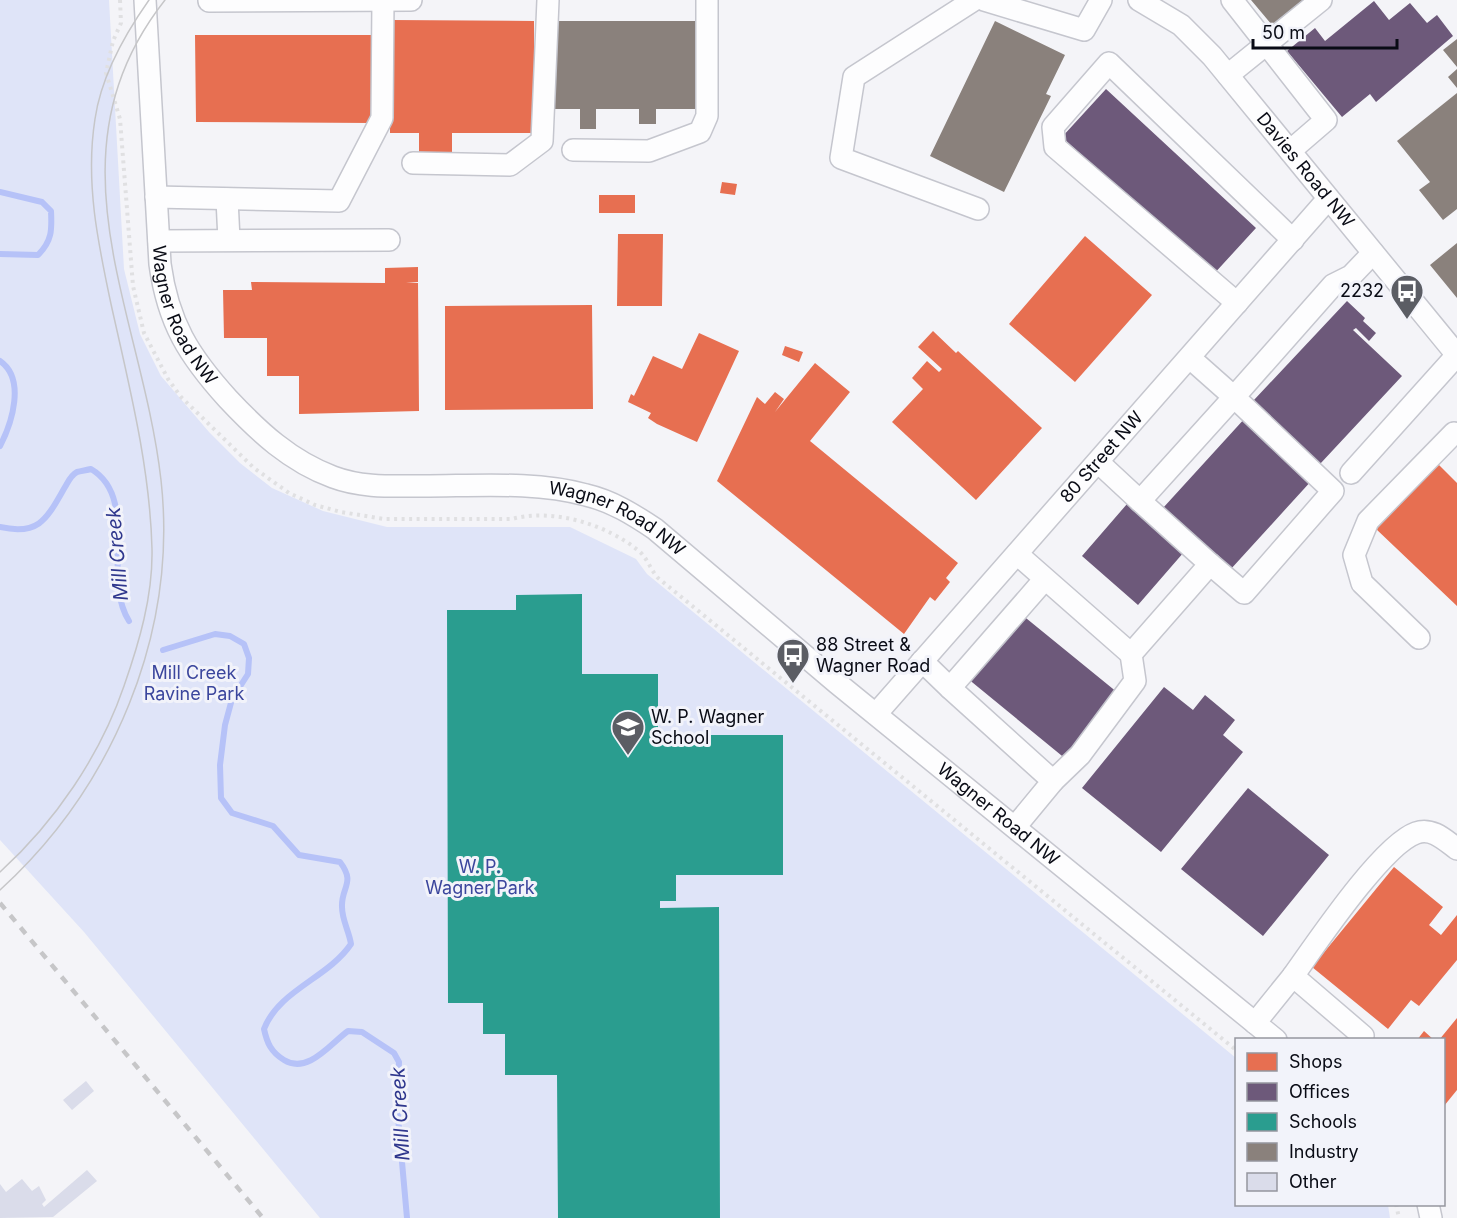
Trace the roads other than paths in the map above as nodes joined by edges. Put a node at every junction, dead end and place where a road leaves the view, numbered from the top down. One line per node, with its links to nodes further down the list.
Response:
1 (145, 0): 18 (street, Wagner Road NW)
2 (383, 0): 3 (street); 12 (street); 19 (street)
3 (411, 0)
4 (548, 0): 17 (street)
5 (707, 0): 15 (street)
6 (974, 0): 21 (street)
7 (984, 0): 8 (street)
8 (1101, 0)
9 (1139, 0): 14 (street, Davies Road NW)
10 (1232, 0): 13 (street)
11 (1321, 0): 13 (street)
12 (209, 1)
13 (1266, 44): 14 (street); 16 (street)
14 (1228, 75): 16 (street, Davies Road NW)
15 (573, 150)
16 (1290, 151): 20 (street, Davies Road NW)
17 (413, 163)
18 (156, 197): 19 (street); 22 (street, Wagner Road NW)
19 (227, 199): 23 (street)
20 (1328, 199): 25 (street, 80 Street NW); 26 (street, Davies Road NW)
21 (978, 209)
22 (159, 240): 23 (street); 42 (street, Wagner Road NW)
23 (229, 240): 24 (street)
24 (389, 240)
25 (1293, 240): 27 (street, 80 Street NW); 27 (street)
26 (1373, 254): 28 (street, Davies Road NW); 30 (street)
27 (1237, 303): 29 (street, 80 Street NW)
28 (1457, 355): 33 (street)
29 (1190, 358): 30 (street); 32 (street, 80 Street NW)
30 (1234, 397): 34 (street); 36 (street)
31 (1456, 433): 38 (street)
32 (1098, 462): 34 (street); 35 (street, 80 Street NW)
33 (1351, 473)
34 (1140, 501): 36 (street)
35 (1017, 554): 37 (street); 40 (street, 80 Street NW)
36 (1210, 564): 39 (street)
37 (1044, 580): 39 (street); 41 (street)
38 (1419, 638)
39 (1131, 654): 43 (street)
40 (922, 661): 41 (street); 42 (street, 80 Street NW)
41 (950, 688): 43 (street)
42 (876, 714): 44 (street, Wagner Road NW)
43 (1053, 781): 44 (street)
44 (1015, 827): 47 (street, Wagner Road NW)
45 (1457, 849): 46 (street)
46 (1293, 976): 47 (street); 49 (street)
47 (1255, 1023): 48 (street, Wagner Road NW)
48 (1274, 1038)
49 (1362, 1038)

